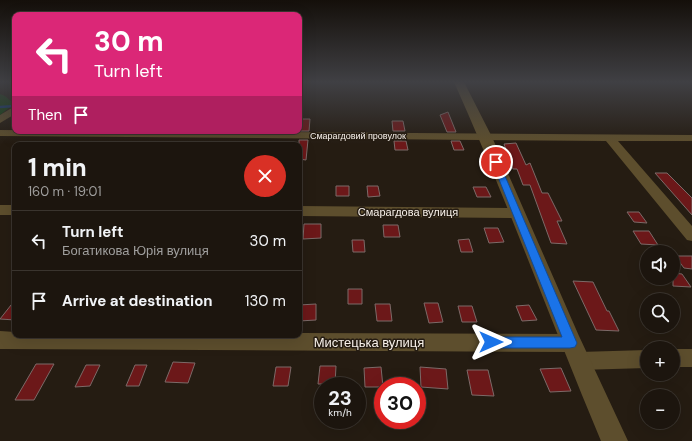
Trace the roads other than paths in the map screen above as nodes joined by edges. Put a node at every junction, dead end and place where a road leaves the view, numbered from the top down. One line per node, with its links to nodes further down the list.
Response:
1 (469, 103): 7 (street)
2 (12, 111): 3 (street)
3 (0, 120)
4 (0, 133): 5 (street, Смарагдовий провулок)
5 (12, 133)
6 (162, 134): 7 (street, Смарагдовий провулок)
7 (485, 136): 8 (street, Смарагдовий провулок); 13 (street)
8 (610, 138): 9 (street, Смарагдовий провулок); 14 (street)
9 (692, 138)
10 (0, 210): 11 (street)
11 (12, 210)
12 (302, 211): 13 (street, Смарагдова вулиця)
13 (517, 212): 16 (street)
14 (692, 236)
15 (0, 340): 16 (street, Мистецька вулиця)
16 (570, 343): 20 (street)
17 (680, 358): 18 (street)
18 (692, 358)
19 (640, 359): 20 (street)
20 (579, 360): 21 (street)
21 (615, 441)

